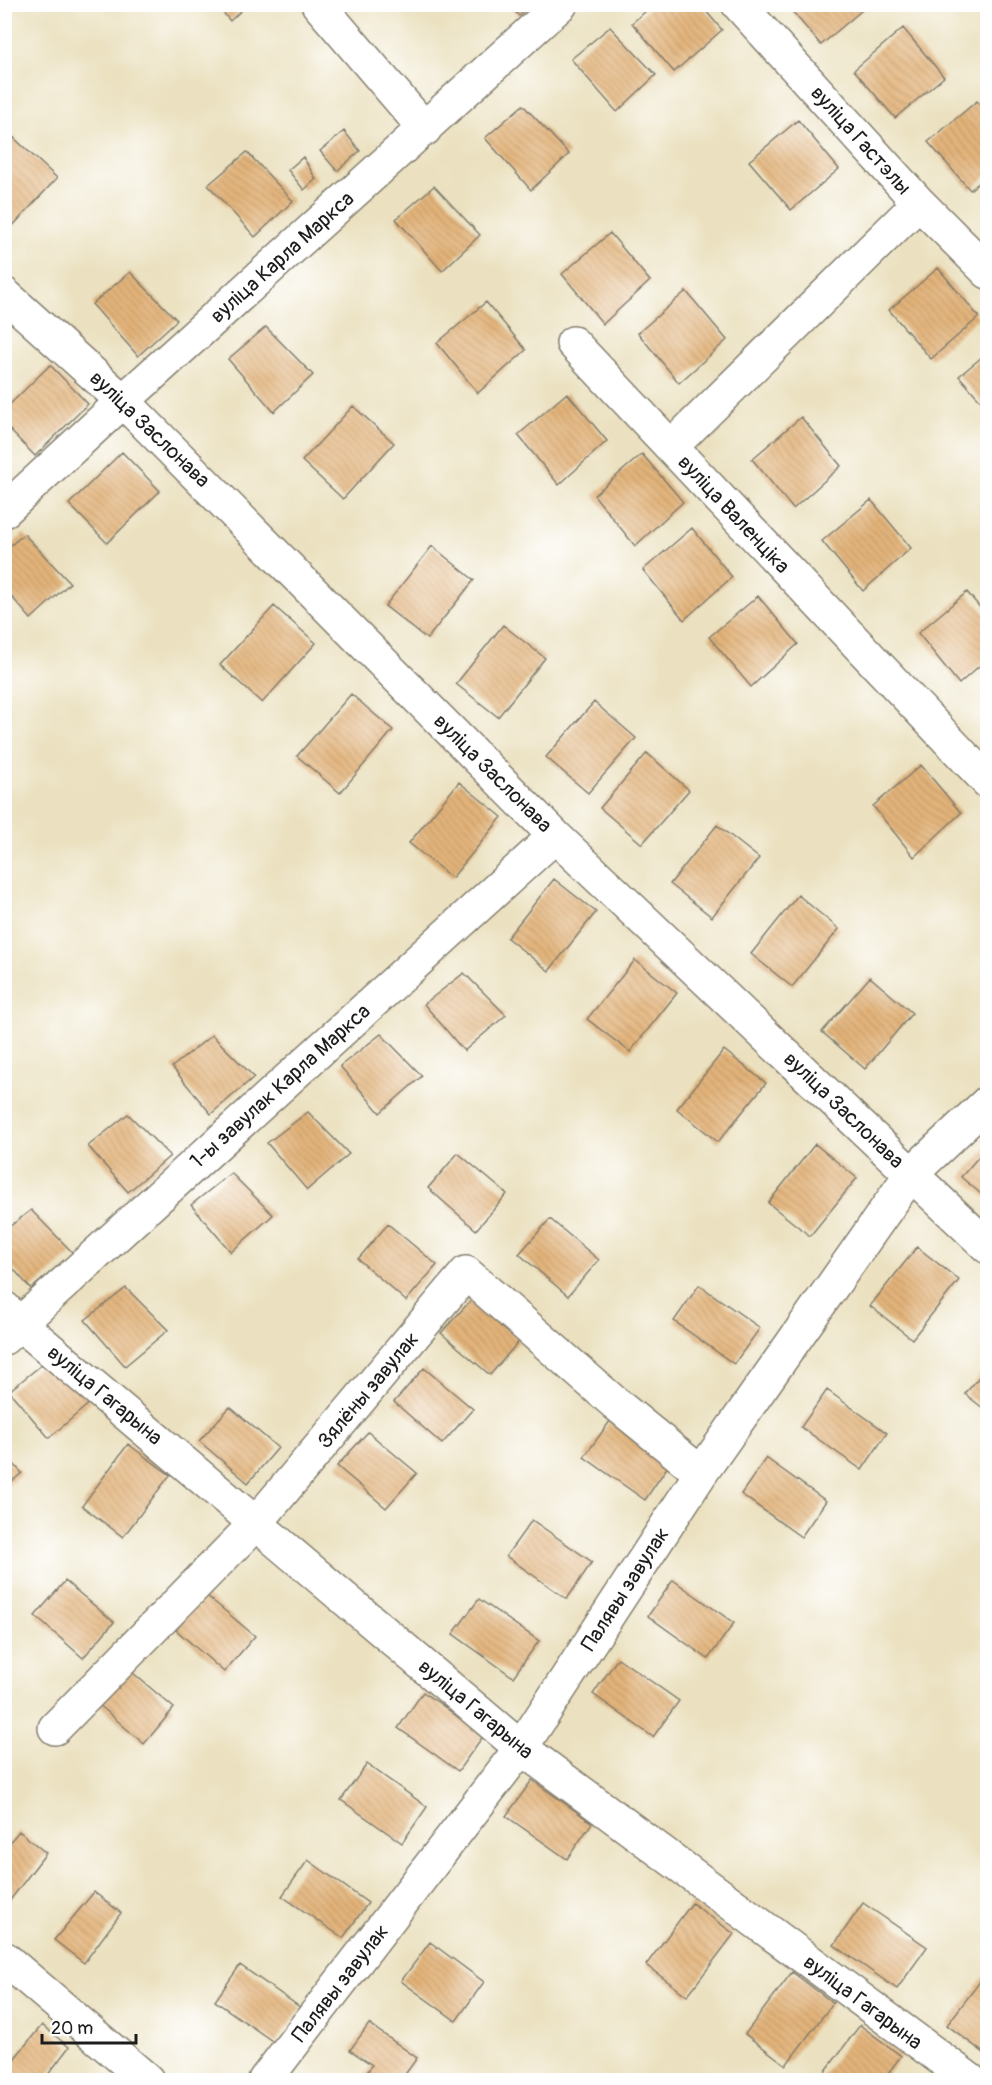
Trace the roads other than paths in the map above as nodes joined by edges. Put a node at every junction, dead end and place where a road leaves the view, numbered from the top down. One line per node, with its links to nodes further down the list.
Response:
1 (318, 4): 4 (street)
2 (561, 4): 4 (street, вуліца Карла Маркса)
3 (738, 4): 5 (street, вуліца Гастэлы)
4 (425, 129): 9 (street, вуліца Карла Маркса)
5 (919, 203): 6 (street, вуліца Гастэлы); 10 (street, вуліца Валенціка)
6 (987, 272)
7 (4, 294): 9 (street, вуліца Заслонава)
8 (573, 343): 10 (street)
9 (123, 400): 11 (street, вуліца Карла Маркса); 13 (street, вуліца Заслонава)
10 (671, 447): 12 (street, вуліца Валенціка)
11 (4, 511)
12 (987, 782)
13 (555, 836): 15 (street, вуліца Заслонава); 17 (street, 1-ы завулак Карла Маркса)
14 (987, 1102): 15 (street, Палявы завулак)
15 (911, 1174): 16 (street, вуліца Заслонава); 18 (street, Палявы завулак)
16 (987, 1247)
17 (9, 1323): 19 (street, вуліца Гагарына)
18 (701, 1473): 19 (street, Зялёны завулак); 21 (street, Палявы завулак)
19 (256, 1523): 20 (street, Зялёны завулак); 21 (street, вуліца Гагарына)
20 (55, 1728)
21 (521, 1748): 24 (street, Палявы завулак); 25 (street, вуліца Гагарына)
22 (4, 1958): 23 (street)
23 (147, 2080)
24 (265, 2080)
25 (970, 2080)

